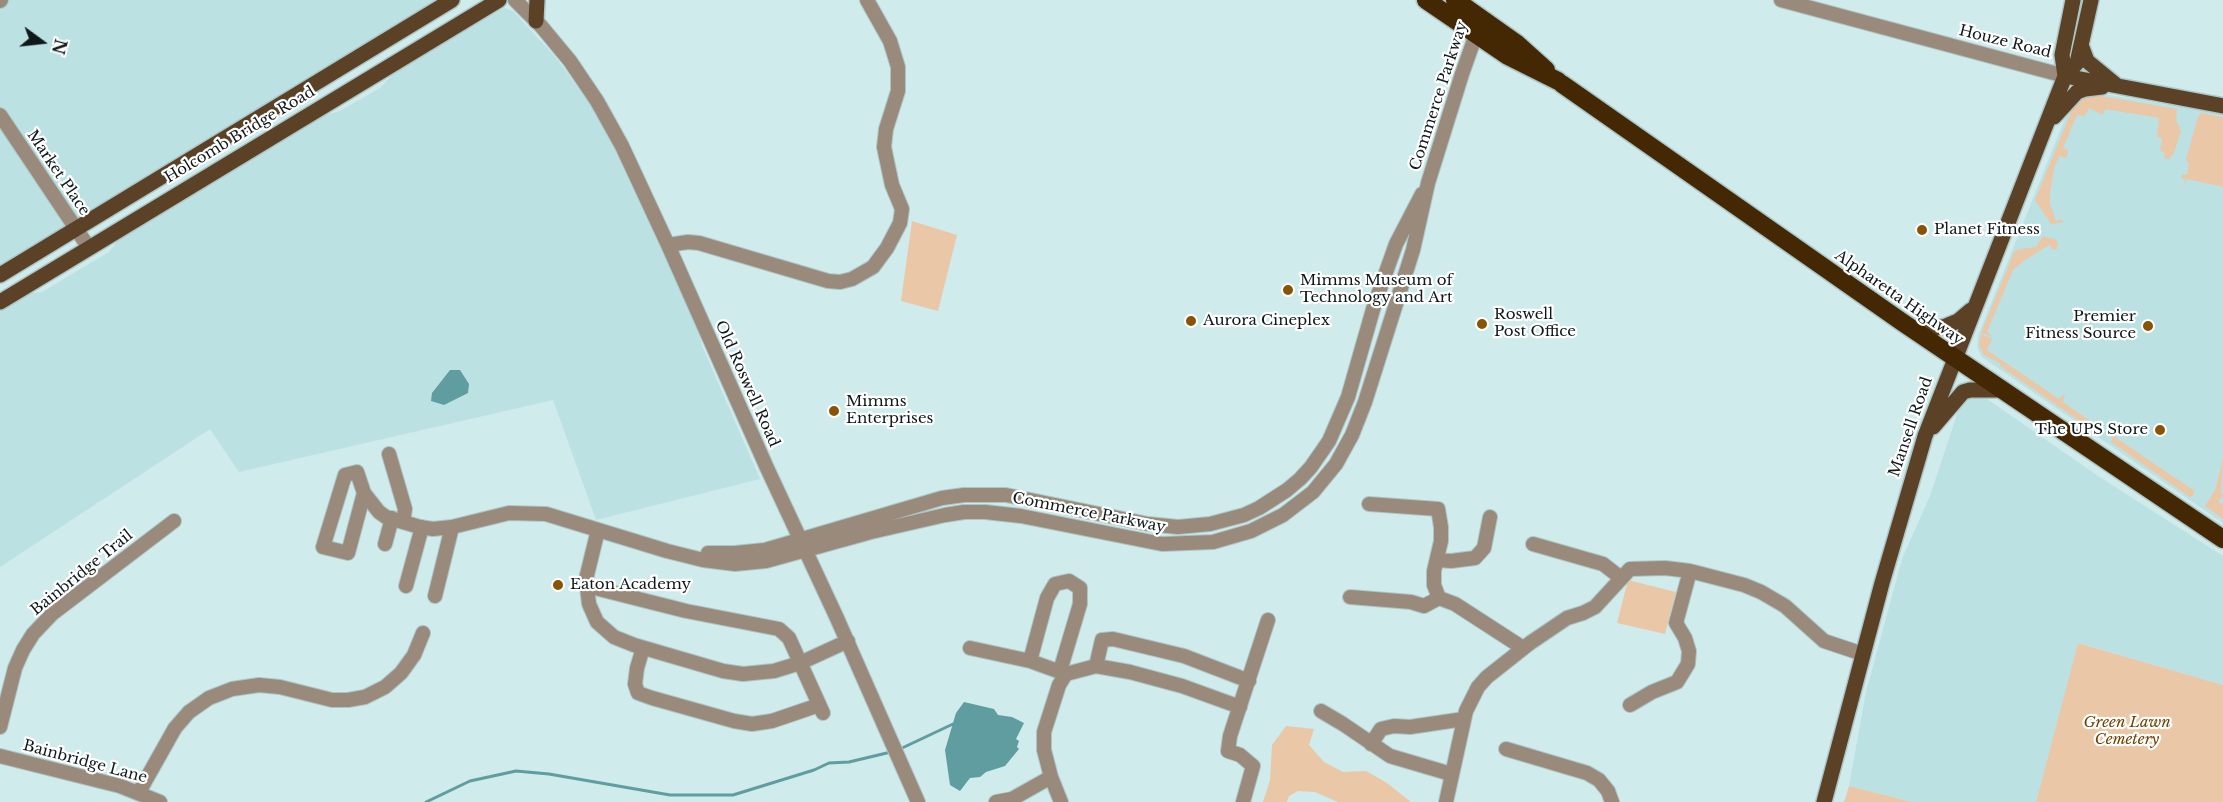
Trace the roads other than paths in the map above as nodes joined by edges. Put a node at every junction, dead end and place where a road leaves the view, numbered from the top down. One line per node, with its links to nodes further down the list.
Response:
1 (452, 0): 19 (main road, Holcomb Bridge Road)
2 (500, 0): 21 (main road, Holcomb Bridge Road)
3 (515, 0): 11 (street, Old Roswell Road)
4 (537, 0): 11 (main road)
5 (867, 0): 20 (street)
6 (1426, 0): 12 (highway, Alpharetta Highway)
7 (1455, 0): 12 (highway, Alpharetta Highway)
8 (1781, 0): 14 (street, Houze Road)
9 (2073, 0): 14 (main road, Mansell Road)
10 (2091, 0): 13 (main road, Mansell Road)
11 (536, 21): 20 (street, Old Roswell Road)
12 (1479, 26): 25 (highway, Alpharetta Highway); 40 (street, Commerce Parkway)
13 (2081, 45): 14 (main road, Mansell Road); 15 (main road)
14 (2065, 76): 15 (main road, Houze Road); 18 (main road, Mansell Road)
15 (2117, 86): 16 (main road, Houze Road); 18 (main road)
16 (2223, 106)
17 (0, 115): 19 (street, Market Place)
18 (2049, 122): 24 (main road, Mansell Road)
19 (76, 229): 21 (street, Market Place); 22 (main road, Holcomb Bridge Road)
20 (669, 245): 40 (street, Old Roswell Road)
21 (88, 248): 23 (main road, Holcomb Bridge Road)
22 (0, 274)
23 (0, 302)
24 (1975, 306): 25 (main road); 26 (main road, Mansell Road)
25 (1915, 331): 26 (highway, Alpharetta Highway)
26 (1954, 357): 27 (highway, Alpharetta Highway); 28 (main road, Mansell Road)
27 (2002, 390): 28 (main road); 38 (highway, Alpharetta Highway)
28 (1925, 436): 56 (main road, Mansell Road)
29 (389, 454): 33 (street)
30 (364, 493): 30 (street); 33 (street)
31 (1369, 504): 42 (street)
32 (1490, 517): 42 (street)
33 (397, 520): 35 (street, Commerce Parkway); 39 (street)
34 (174, 521): 66 (street, Bainbridge Trail)
35 (422, 527): 36 (street, Commerce Parkway); 45 (street)
36 (452, 527): 37 (street, Commerce Parkway); 47 (street)
37 (598, 530): 40 (street, Commerce Parkway); 46 (street)
38 (2223, 539)
39 (385, 544)
40 (802, 544): 52 (street, Old Roswell Road)
41 (1533, 544): 44 (street)
42 (1437, 560): 49 (street)
43 (1690, 571): 44 (street); 56 (street); 62 (street)
44 (1621, 578): 55 (street)
45 (406, 586)
46 (587, 586): 53 (street); 58 (street)
47 (435, 596)
48 (1350, 597): 49 (street)
49 (1439, 598): 55 (street)
50 (1268, 620): 61 (street)
51 (423, 633): 72 (street)
52 (848, 641): 58 (street); 75 (street, Old Roswell Road)
53 (643, 648): 58 (street); 58 (street)
54 (970, 648): 57 (street)
55 (1522, 648): 65 (street)
56 (1863, 654): 81 (main road, Mansell Road)
57 (1030, 661): 60 (street); 60 (street)
58 (801, 663)
59 (1096, 666): 60 (street); 61 (street); 63 (street)
60 (1063, 673): 71 (street)
61 (1249, 681): 63 (street)
62 (1630, 705)
63 (1240, 707): 78 (street)
64 (1321, 711): 67 (street)
65 (1464, 719): 67 (street); 70 (street)
66 (0, 728)
67 (1371, 744): 70 (street)
68 (1506, 749): 80 (street)
69 (0, 756): 72 (street, Bainbridge Lane)
70 (1450, 774): 79 (street)
71 (1051, 777): 73 (street); 77 (street)
72 (139, 792): 74 (street, Bainbridge Lane)
73 (1013, 800): 76 (street)
74 (160, 802)
75 (918, 802)
76 (996, 802)
77 (1061, 802)
78 (1243, 802)
79 (1446, 802)
80 (1612, 802)
81 (1824, 802)

